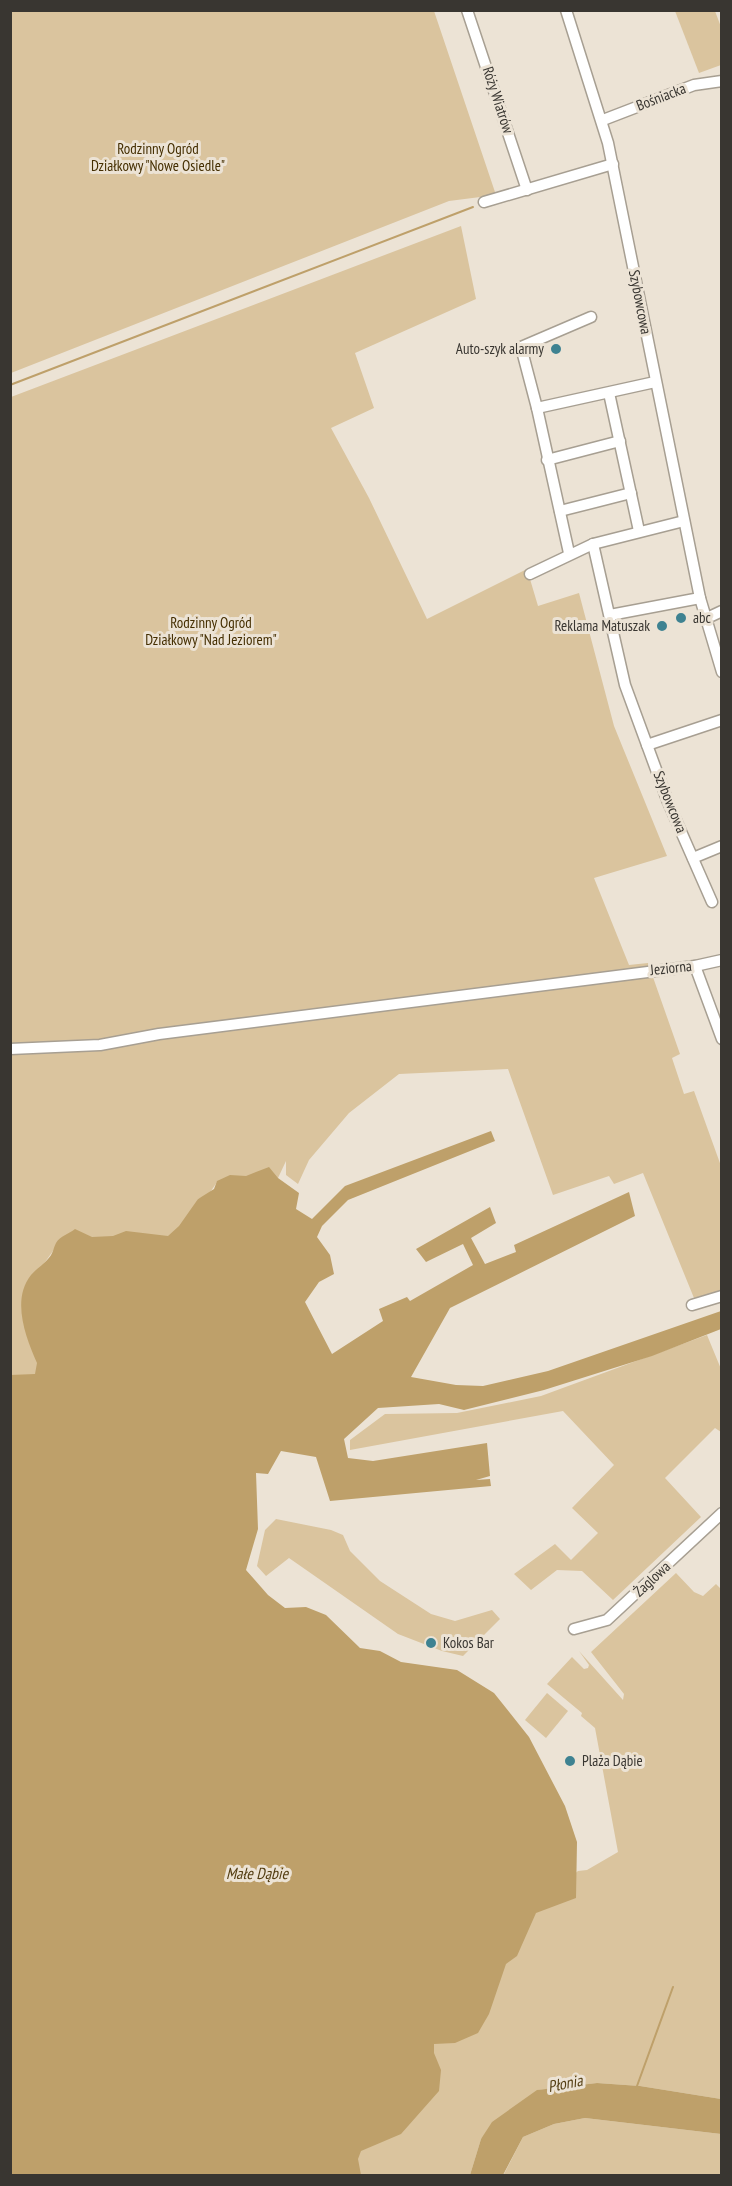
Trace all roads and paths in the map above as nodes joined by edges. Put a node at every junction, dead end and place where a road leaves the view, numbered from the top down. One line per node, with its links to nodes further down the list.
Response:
1 (467, 10): 6 (street, Róży Wiatrów)
2 (566, 10): 4 (street, Szybowcowa)
3 (722, 81): 4 (street, Bośniacka)
4 (603, 120): 5 (street, Szybowcowa)
5 (613, 164): 6 (street); 9 (street, Szybowcowa)
6 (527, 190): 7 (street)
7 (484, 202)
8 (591, 317): 11 (street)
9 (656, 382): 10 (street); 16 (street, Szybowcowa)
10 (609, 393): 11 (street); 12 (street)
11 (537, 408): 13 (street)
12 (620, 441): 13 (street); 14 (street)
13 (547, 460): 15 (street)
14 (631, 493): 15 (street); 17 (street)
15 (560, 511): 19 (street)
16 (684, 521): 17 (street); 21 (street, Szybowcowa)
17 (639, 531): 18 (street)
18 (593, 544): 19 (street); 23 (street, Szybowcowa)
19 (569, 553): 20 (street)
20 (530, 574)
21 (700, 598): 23 (street); 24 (street, Szybowcowa)
22 (722, 611): 24 (street)
23 (610, 615): 27 (street, Szybowcowa)
24 (705, 619): 25 (street, Szybowcowa)
25 (722, 672)
26 (722, 720): 27 (street)
27 (647, 745): 29 (street, Szybowcowa)
28 (722, 846): 29 (street)
29 (693, 858): 30 (street, Szybowcowa)
30 (712, 902)
31 (722, 960): 32 (street, Jeziorna)
32 (695, 966): 33 (street); 34 (street, Jeziorna)
33 (722, 1040)
34 (10, 1049)
35 (722, 1296): 36 (street)
36 (692, 1305)
37 (722, 1513): 38 (street, Żaglowa)
38 (574, 1629)

